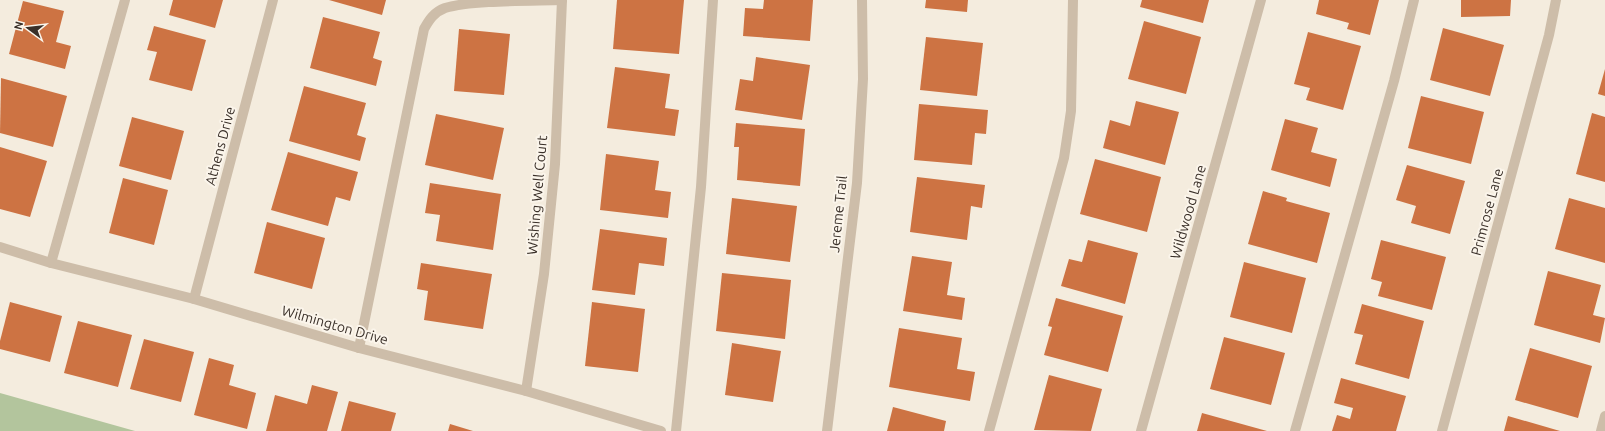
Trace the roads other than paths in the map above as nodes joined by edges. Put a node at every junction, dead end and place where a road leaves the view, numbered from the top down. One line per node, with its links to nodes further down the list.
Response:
1 (125, 0): 11 (street)
2 (273, 0): 12 (street, Athens Drive)
3 (562, 0): 13 (street); 14 (street, Wishing Well Court)
4 (713, 0): 17 (street)
5 (862, 0): 18 (street, Jereme Trail)
6 (1073, 0): 19 (street)
7 (1261, 0): 20 (street, Wildwood Lane)
8 (1414, 0): 21 (street)
9 (1556, 0): 22 (street, Primrose Lane)
10 (0, 247): 11 (street, Wilmington Drive)
11 (51, 263): 12 (street, Wilmington Drive)
12 (194, 299): 13 (street, Wilmington Drive)
13 (359, 348): 14 (street, Wilmington Drive)
14 (526, 391): 16 (street, Wilmington Drive)
15 (1605, 416): 23 (street)
16 (661, 431)
17 (676, 431)
18 (827, 431)
19 (989, 431)
20 (1141, 431)
21 (1295, 431)
22 (1442, 431)
23 (1601, 431)

